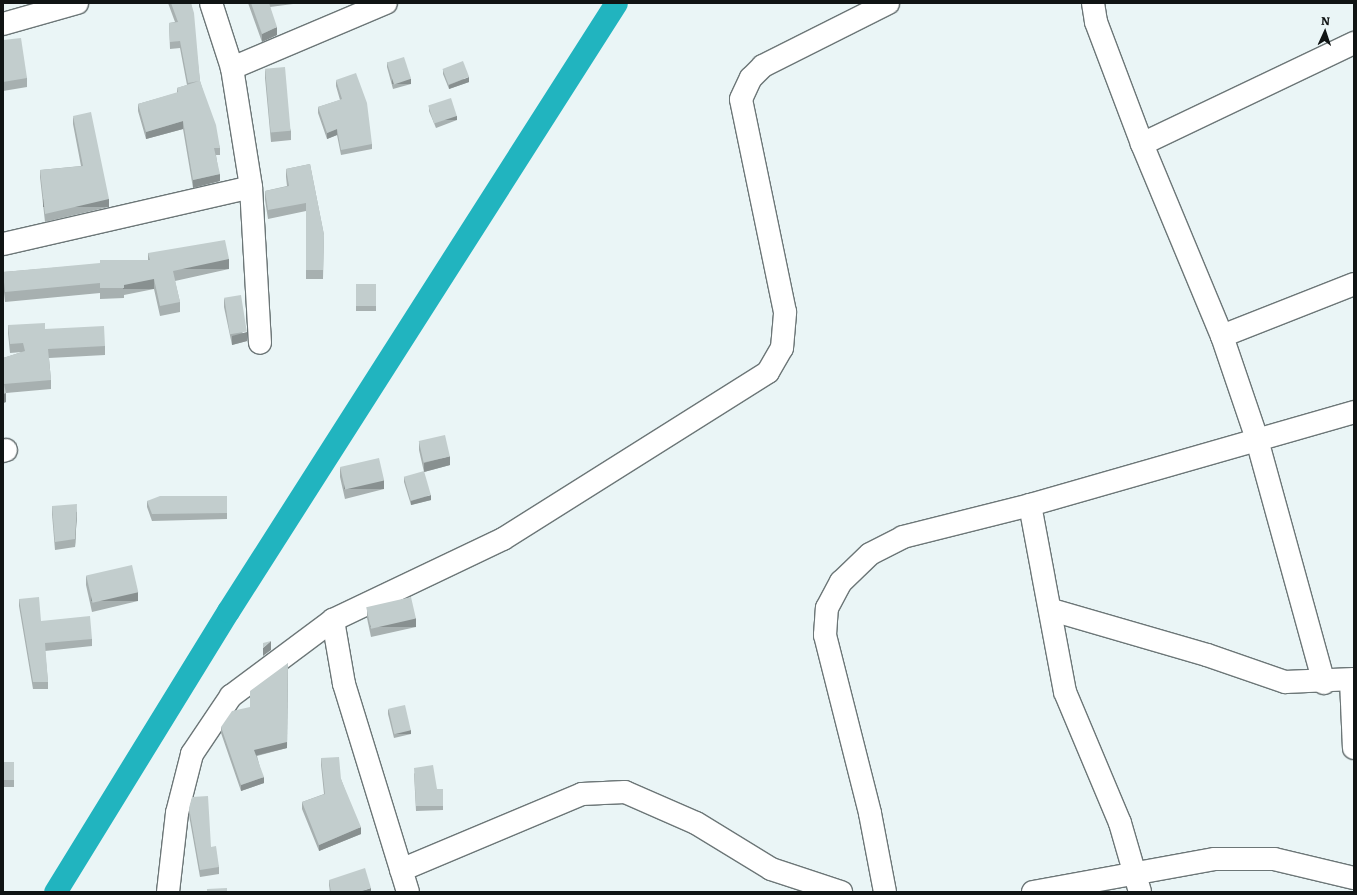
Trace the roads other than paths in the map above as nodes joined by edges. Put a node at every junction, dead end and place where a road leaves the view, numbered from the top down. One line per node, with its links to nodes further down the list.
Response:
1 (77, 3): 6 (street)
2 (211, 3): 8 (street)
3 (888, 3): 19 (street)
4 (1093, 3): 9 (street)
5 (378, 5): 8 (street)
6 (3, 24)
7 (1354, 43): 9 (street)
8 (232, 68): 10 (street)
9 (1142, 144): 13 (street)
10 (251, 187): 11 (street); 14 (street)
11 (3, 244)
12 (1354, 284): 13 (street)
13 (1222, 336): 16 (street)
14 (260, 343)
15 (1354, 412): 16 (street)
16 (1257, 439): 17 (street); 21 (street)
17 (1030, 506): 18 (street); 29 (street)
18 (1052, 610): 21 (street); 25 (street)
19 (333, 620): 23 (street); 26 (street)
20 (1352, 680): 21 (street); 22 (street)
21 (1324, 683)
22 (1354, 748)
23 (401, 870): 27 (street); 28 (street)
24 (1354, 878): 25 (street)
25 (1138, 883): 30 (street)
26 (168, 892)
27 (408, 892)
28 (841, 892)
29 (886, 892)
30 (1033, 892)

